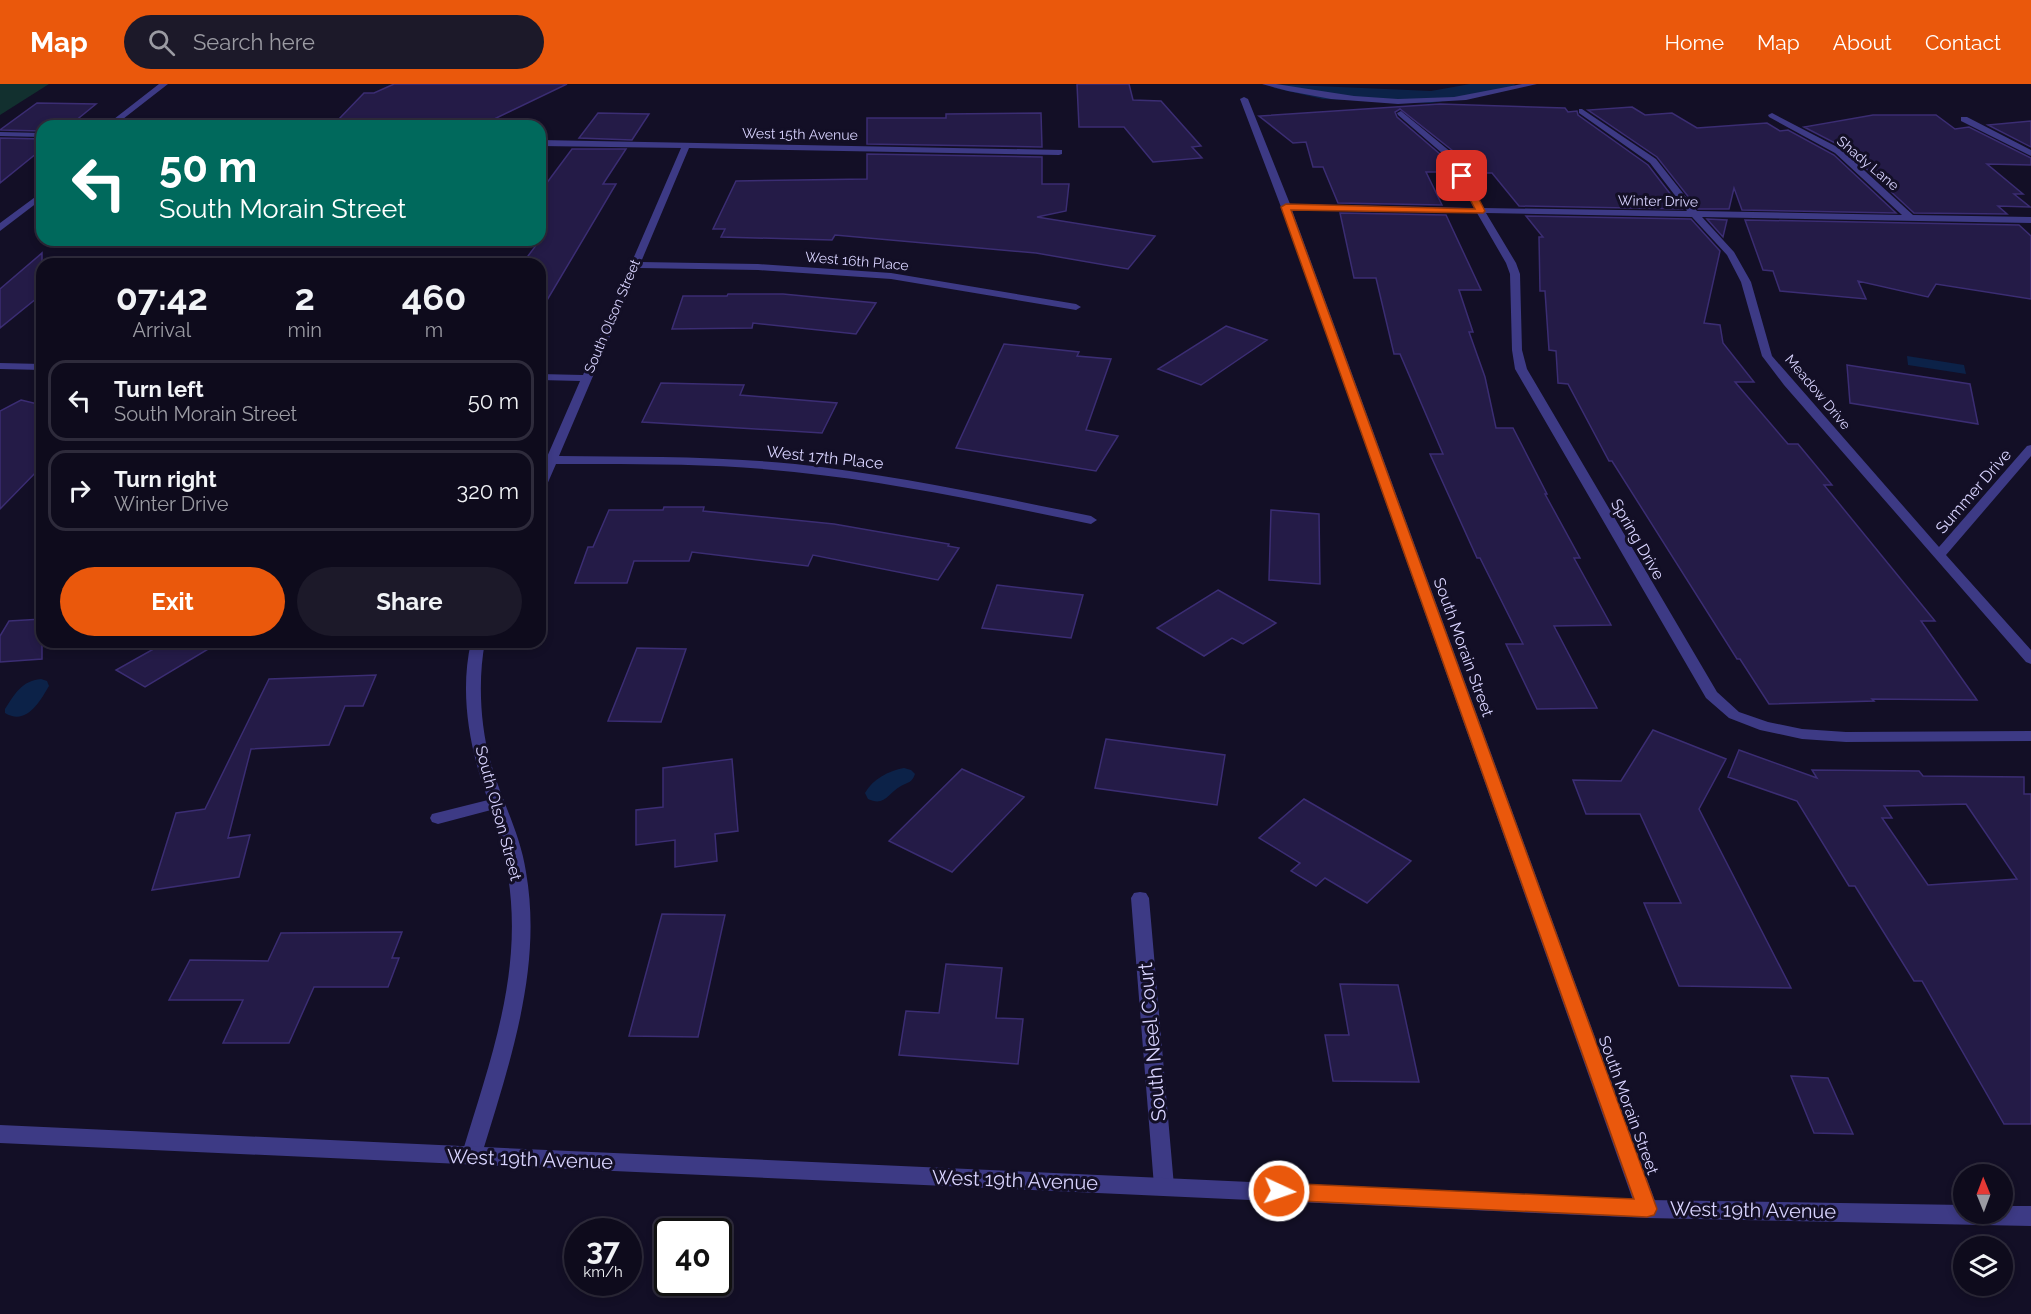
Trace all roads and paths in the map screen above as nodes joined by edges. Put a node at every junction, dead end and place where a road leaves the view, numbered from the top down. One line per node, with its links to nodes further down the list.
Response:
1 (164, 84): 9 (street)
2 (1266, 84): 3 (street)
3 (1533, 84)
4 (1244, 99): 17 (street, South Morain Street)
5 (1582, 111): 19 (street, Meadow Drive)
6 (1401, 113): 18 (street, Spring Drive)
7 (1772, 115): 20 (street, Shady Lane)
8 (1964, 119): 15 (street)
9 (118, 120)
10 (0, 134): 11 (street)
11 (36, 135)
12 (546, 143): 13 (street, West 15th Avenue)
13 (686, 146): 14 (street, West 15th Avenue); 23 (street, South Olson Street)
14 (1059, 152)
15 (2031, 153)
16 (36, 200): 22 (street)
17 (1286, 207): 18 (street, Winter Drive); 44 (street, South Morain Street)
18 (1480, 211): 19 (street, Winter Drive); 37 (street, Spring Drive)
19 (1695, 216): 20 (street, Winter Drive); 34 (street, Meadow Drive)
20 (1912, 219): 21 (street, Winter Drive)
21 (2031, 220)
22 (0, 228)
23 (635, 265): 24 (street, West 16th Place); 28 (street, South Olson Street)
24 (1076, 307)
25 (0, 366): 26 (street)
26 (36, 367)
27 (546, 377): 28 (street)
28 (585, 378): 30 (street, South Olson Street)
29 (2031, 448): 31 (street, Summer Drive)
30 (552, 460): 32 (street, South Olson Street); 33 (street, West 17th Place)
31 (2026, 463): 34 (street, Summer Drive)
32 (546, 474)
33 (1091, 520)
34 (1940, 555): 36 (street, Meadow Drive)
35 (478, 648): 38 (street, South Olson Street)
36 (2031, 659)
37 (2031, 736)
38 (498, 803): 39 (street); 42 (street, South Olson Street)
39 (438, 818)
40 (1140, 898): 43 (street, South Neel Court)
41 (0, 1134): 42 (street, West 19th Avenue)
42 (471, 1157): 43 (street, West 19th Avenue)
43 (1164, 1186): 44 (street, West 19th Avenue)
44 (1647, 1209): 45 (street, West 19th Avenue)
45 (2031, 1216)

